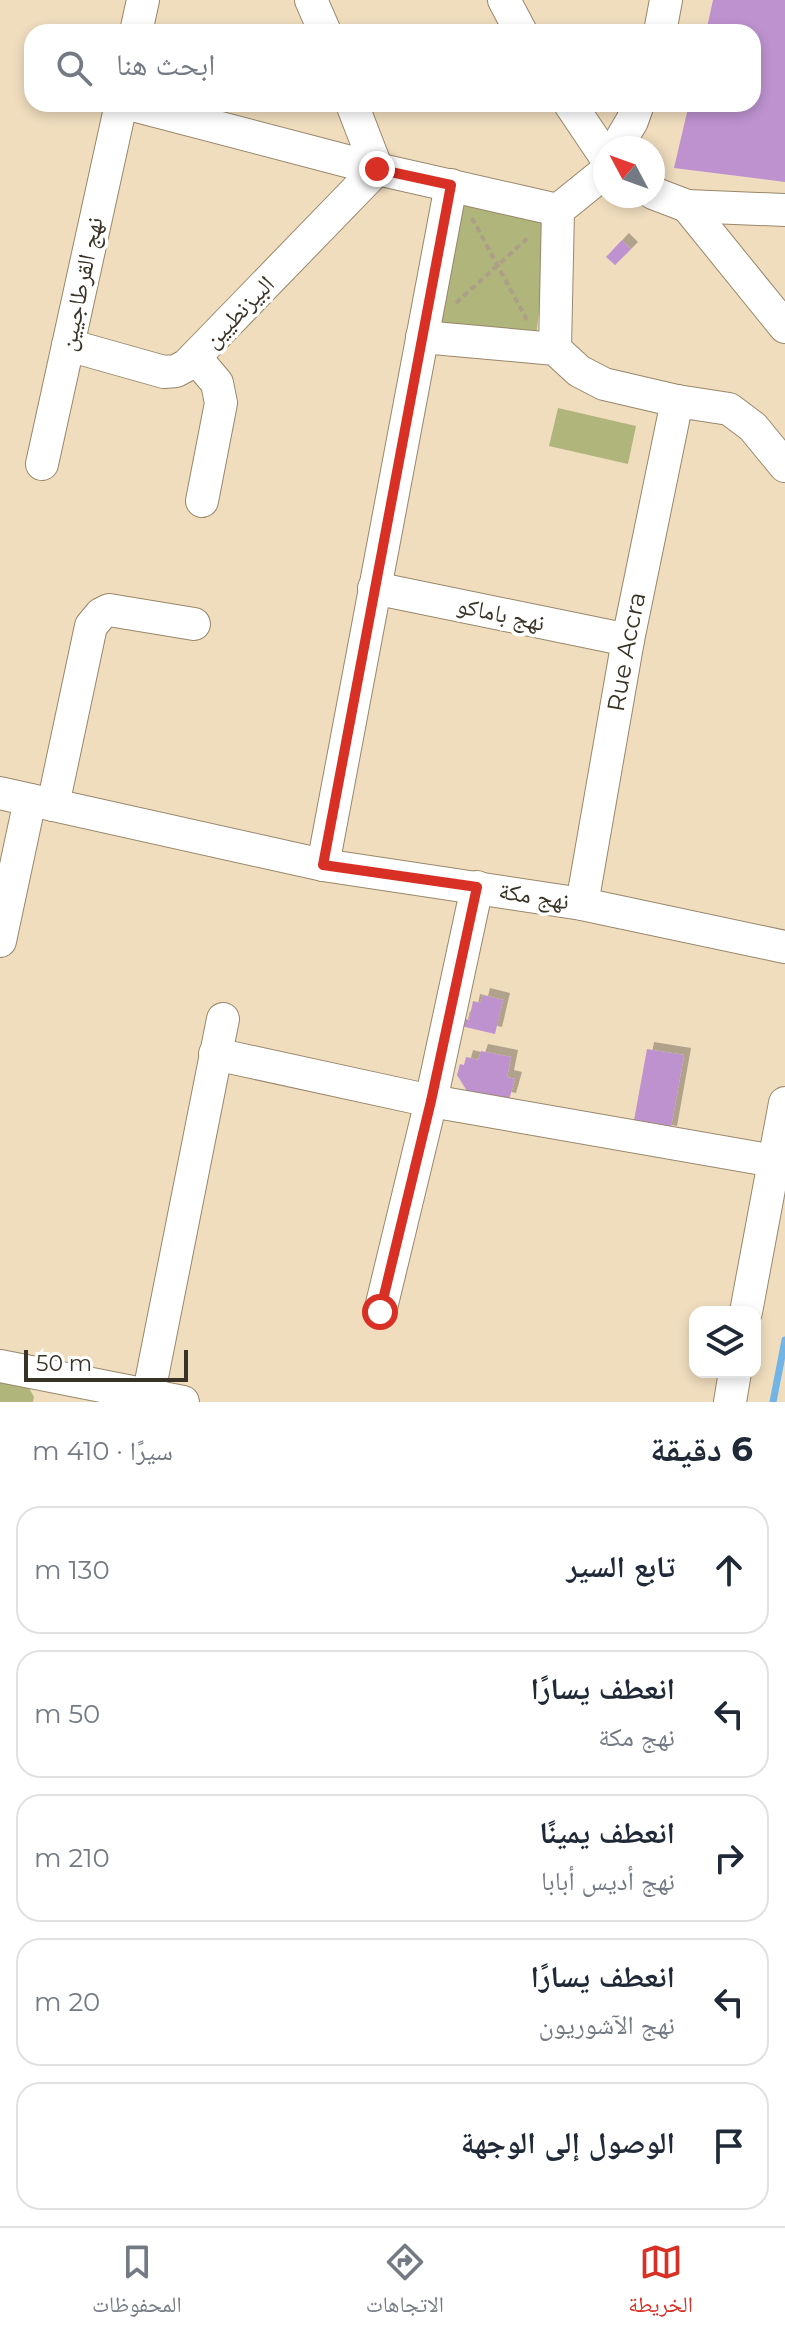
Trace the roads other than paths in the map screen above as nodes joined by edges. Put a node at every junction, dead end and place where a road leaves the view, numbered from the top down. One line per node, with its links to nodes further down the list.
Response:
1 (143, 0): 5 (street)
2 (311, 0): 6 (street)
3 (504, 0): 7 (street)
4 (666, 0): 8 (street)
5 (138, 24)
6 (322, 24)
7 (517, 24)
8 (662, 24)
9 (119, 112): 25 (street, نهج القرطاجيين)
10 (160, 112): 16 (street)
11 (355, 112): 16 (street)
12 (575, 112): 15 (street)
13 (635, 112): 14 (street)
14 (623, 136)
15 (593, 138)
16 (377, 169): 18 (street); 27 (street, البيزنطيين)
17 (593, 182): 21 (street)
18 (451, 185): 21 (street); 24 (street)
19 (665, 198): 20 (street)
20 (687, 206): 22 (street); 23 (street)
21 (558, 210): 26 (street)
22 (785, 210)
23 (785, 327)
24 (422, 337): 26 (street); 32 (street)
25 (68, 345): 27 (street, البيزنطيين); 29 (street, نهج القرطاجيين)
26 (555, 349): 28 (street)
27 (195, 357): 31 (street)
28 (677, 401): 30 (street); 34 (street, Rue Accra)
29 (42, 464)
30 (785, 466)
31 (202, 501)
32 (374, 588): 34 (street, نهج باماكو); 36 (street)
33 (194, 624): 35 (street)
34 (628, 640): 38 (street, Rue Accra)
35 (28, 800): 36 (street, نهج مكة); 39 (street)
36 (323, 865): 37 (street, نهج مكة)
37 (477, 887): 38 (street, نهج مكة); 43 (street)
38 (582, 904): 40 (street, نهج مكة)
39 (0, 941)
40 (785, 947)
41 (223, 1019): 42 (street)
42 (215, 1054): 43 (street); 51 (street)
43 (431, 1101): 45 (street); 47 (street)
44 (785, 1103): 45 (street)
45 (774, 1161): 46 (street)
46 (747, 1306)
47 (380, 1312)
48 (0, 1366): 50 (street)
49 (734, 1378): 53 (street)
50 (45, 1389): 51 (street)
51 (148, 1398): 52 (street)
52 (183, 1402)
53 (730, 1402)

